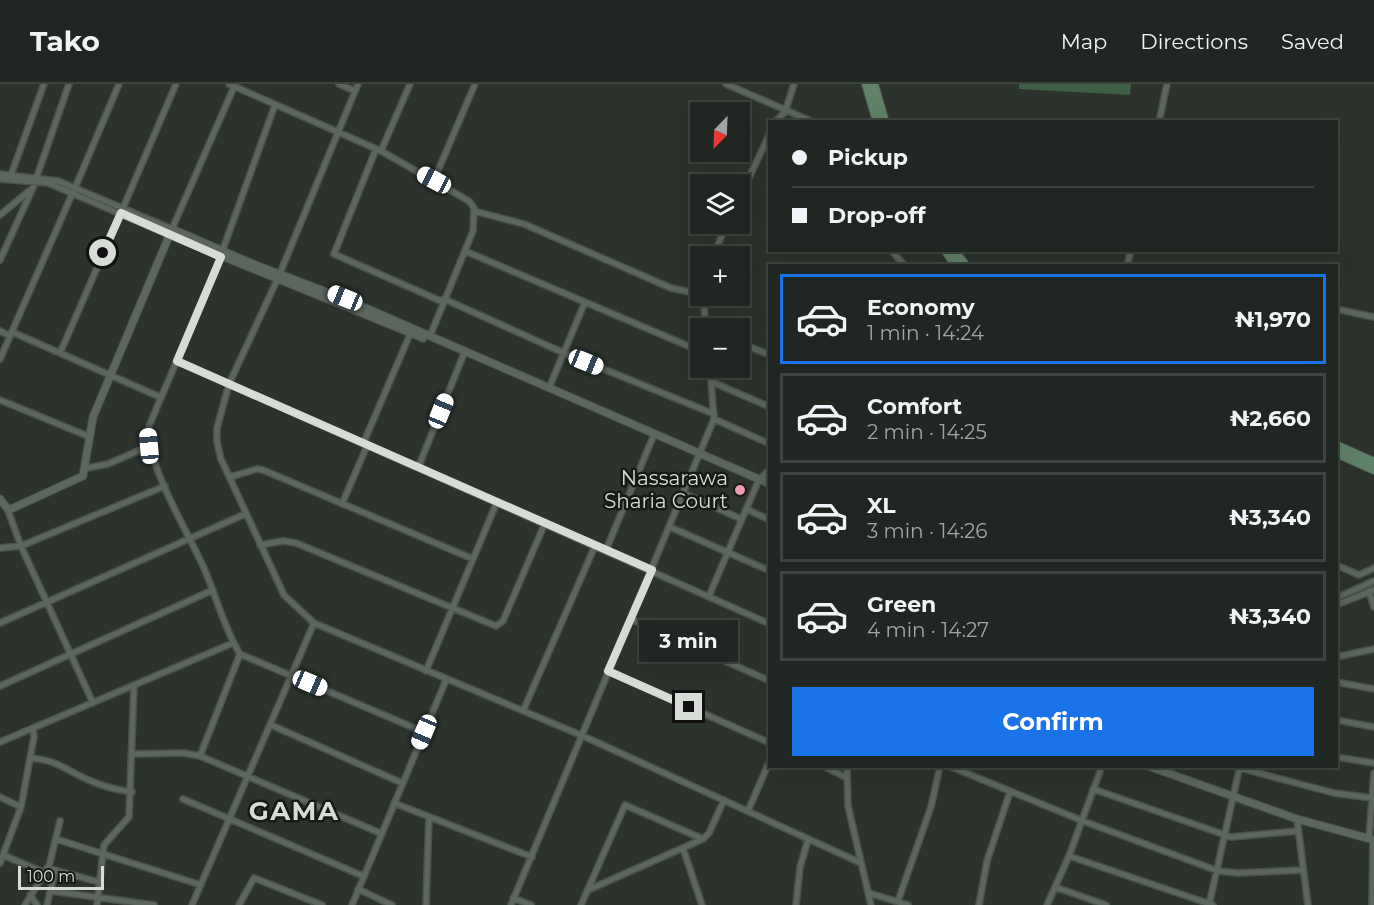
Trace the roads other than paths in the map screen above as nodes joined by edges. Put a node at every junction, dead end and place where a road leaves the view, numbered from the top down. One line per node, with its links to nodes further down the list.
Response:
1 (44, 84): 28 (street)
2 (69, 84): 32 (street)
3 (119, 84): 35 (street)
4 (176, 84): 36 (street)
5 (339, 84): 16 (street)
6 (358, 84): 16 (street)
7 (410, 84): 26 (street)
8 (475, 84): 33 (street)
9 (726, 84): 18 (street)
10 (794, 84): 18 (street)
11 (866, 84): 21 (main road)
12 (874, 84): 22 (main road)
13 (1167, 84): 23 (street)
14 (231, 85): 15 (street); 39 (street)
15 (243, 87): 17 (street)
16 (355, 91): 24 (street)
17 (275, 105): 24 (street); 44 (street)
18 (785, 112): 19 (street); 20 (street)
19 (776, 120)
20 (807, 120)
21 (876, 120)
22 (884, 120)
23 (1158, 120)
24 (339, 131): 26 (street); 47 (street)
25 (768, 137): 29 (street)
26 (379, 150): 33 (street); 49 (street)
27 (0, 174): 28 (street)
28 (11, 174): 30 (street)
29 (750, 176)
30 (25, 178): 31 (street); 32 (street)
31 (0, 179)
32 (37, 179): 34 (street); 35 (street)
33 (434, 180): 37 (street)
34 (31, 190): 38 (street); 41 (street)
35 (74, 190): 36 (street); 55 (street)
36 (122, 210): 39 (street); 59 (street)
37 (474, 212): 42 (street); 48 (street)
38 (0, 215)
39 (171, 232): 44 (street); 65 (street)
40 (0, 238): 41 (street)
41 (8, 242): 45 (street)
42 (465, 250): 49 (street); 50 (street)
43 (893, 252): 46 (street)
44 (222, 255): 47 (street); 64 (street)
45 (0, 260)
46 (903, 264)
47 (279, 275): 54 (street); 56 (street); 68 (street)
48 (690, 292)
49 (444, 300): 56 (street); 61 (street)
50 (585, 302): 57 (street); 61 (street)
51 (1338, 309): 52 (street)
52 (1374, 317)
53 (0, 331): 55 (street)
54 (411, 332): 60 (street); 77 (street)
55 (11, 334): 59 (street); 63 (street)
56 (430, 336): 60 (street)
57 (690, 347)
58 (750, 347): 62 (street)
59 (60, 353): 65 (street)
60 (464, 353): 69 (street); 75 (street); 84 (street)
61 (564, 353): 69 (street); 73 (street)
62 (768, 354)
63 (0, 359)
64 (177, 361): 68 (street); 70 (street)
65 (111, 375): 70 (street); 74 (street)
66 (711, 378): 67 (street)
67 (712, 382): 72 (street); 73 (street)
68 (229, 384): 77 (street); 87 (street)
69 (549, 388): 81 (street)
70 (160, 397): 78 (street)
71 (0, 400): 74 (street)
72 (768, 406)
73 (714, 417): 76 (street); 81 (street)
74 (90, 437): 83 (street)
75 (654, 437): 81 (street); 108 (street)
76 (768, 443)
77 (365, 445): 84 (street); 95 (street)
78 (149, 446): 83 (street); 90 (street)
79 (1338, 446): 82 (main road)
80 (1338, 454): 85 (main road)
81 (700, 455): 88 (street); 92 (street)
82 (1374, 462)
83 (87, 468): 96 (street)
84 (418, 468): 94 (street)
85 (1374, 470)
86 (768, 471): 88 (street)
87 (230, 477): 95 (street); 98 (street)
88 (758, 482): 89 (street); 91 (street); 97 (street)
89 (768, 484)
90 (165, 486): 103 (street); 105 (street)
91 (768, 488)
92 (683, 493): 99 (street); 102 (street)
93 (0, 499): 96 (street)
94 (497, 502): 101 (street); 110 (street)
95 (342, 504): 110 (street)
96 (7, 508): 105 (street)
97 (746, 509): 99 (street); 100 (street)
98 (245, 514): 103 (street); 104 (street)
99 (741, 519): 109 (street)
100 (768, 519)
101 (545, 523): 106 (street); 124 (street)
102 (669, 527): 109 (street); 113 (street)
103 (191, 538): 117 (street); 121 (street)
104 (260, 545): 124 (street); 127 (street)
105 (21, 546): 107 (street); 121 (street)
106 (596, 546): 108 (street); 144 (street)
107 (0, 548)
108 (606, 550): 113 (street)
109 (727, 553): 114 (street); 119 (street)
110 (473, 559): 124 (street)
111 (1338, 566): 112 (street)
112 (1374, 568)
113 (652, 570): 119 (street); 125 (street)
114 (768, 570)
115 (1374, 581): 116 (street)
116 (1366, 584): 118 (street); 120 (street)
117 (213, 590): 129 (street); 131 (street)
118 (1372, 591): 122 (street); 123 (street)
119 (709, 596): 128 (street)
120 (1338, 597)
121 (49, 601): 126 (street); 131 (street)
122 (1338, 604)
123 (1374, 607)
124 (452, 609): 134 (street)
125 (631, 619): 135 (street); 138 (street)
126 (0, 623)
127 (314, 623): 134 (street); 136 (street)
128 (768, 623)
129 (233, 644): 132 (street); 140 (street)
130 (1374, 649): 133 (street)
131 (72, 654): 141 (street); 143 (street)
132 (240, 654): 136 (street); 154 (street)
133 (1338, 657)
134 (426, 671): 137 (street)
135 (608, 671): 150 (street); 152 (street)
136 (291, 674): 146 (street); 149 (street)
137 (446, 680): 144 (street); 149 (street)
138 (768, 680)
139 (1338, 682): 142 (street)
140 (134, 685): 143 (street); 153 (street)
141 (0, 686)
142 (1374, 689)
143 (93, 703): 147 (street)
144 (523, 711): 150 (street)
145 (1338, 720): 148 (street)
146 (271, 724): 167 (street); 169 (street)
147 (33, 728): 151 (street); 156 (street)
148 (1374, 728)
149 (424, 732): 169 (street)
150 (583, 736): 177 (street); 197 (street)
151 (0, 742)
152 (768, 742)
153 (133, 754): 154 (street); 171 (street)
154 (200, 756): 167 (street)
155 (1338, 757): 157 (street)
156 (30, 758): 171 (street); 179 (street)
157 (1374, 764)
158 (768, 765): 180 (street)
159 (826, 768): 168 (street)
160 (847, 768): 168 (street)
161 (940, 768): 215 (street)
162 (954, 768): 172 (street)
163 (1101, 768): 170 (street)
164 (1153, 768): 174 (street)
165 (1240, 768): 174 (street); 175 (street)
166 (1374, 773): 175 (street)
167 (248, 777): 182 (street); 187 (street)
168 (845, 777): 199 (street)
169 (402, 783): 178 (street)
170 (1093, 789): 185 (street); 188 (street)
171 (132, 792): 194 (street)
172 (1010, 792): 185 (street); 235 (street)
173 (0, 797): 179 (street)
174 (1233, 797): 183 (street); 188 (street)
175 (1372, 798): 192 (street)
176 (183, 799): 182 (street)
177 (724, 800): 180 (street); 190 (street)
178 (394, 803): 181 (street); 187 (street)
179 (21, 807): 195 (street)
180 (748, 810): 191 (street)
181 (429, 818): 197 (street); 227 (street)
182 (232, 819): 204 (street); 206 (street)
183 (1297, 819): 186 (street); 192 (street)
184 (60, 821): 189 (street)
185 (1083, 821): 196 (street); 203 (street)
186 (1298, 831): 188 (street); 201 (street)
187 (380, 833): 204 (street)
188 (1225, 834): 203 (street)
189 (56, 839): 194 (street); 200 (street)
190 (703, 839): 193 (street); 209 (street)
191 (808, 840): 199 (street); 232 (street)
192 (1372, 840): 239 (street)
193 (683, 848): 209 (street); 231 (street)
194 (102, 853): 205 (street); 206 (street)
195 (3, 855): 198 (street); 200 (street)
196 (1069, 856): 207 (street); 216 (street)
197 (532, 857): 214 (street)
198 (0, 863)
199 (861, 863): 211 (street)
200 (45, 870): 202 (street); 212 (street)
201 (1302, 870): 203 (street); 238 (street)
202 (55, 871): 205 (street); 210 (street)
203 (1218, 871): 216 (street)
204 (363, 876): 208 (street)
205 (99, 882): 213 (street)
206 (201, 885): 222 (street)
207 (1055, 887): 236 (street); 237 (street)
208 (358, 889): 225 (street); 226 (street)
209 (588, 890): 230 (street)
210 (51, 891): 213 (street); 219 (street)
211 (869, 893): 215 (street); 233 (street)
212 (30, 895): 217 (street); 218 (street)
213 (98, 897): 220 (street); 221 (street)
214 (513, 898): 228 (street); 229 (street)
215 (898, 901): 234 (street)
216 (1210, 904)
217 (25, 905)
218 (37, 905)
219 (47, 905)
220 (97, 905)
221 (154, 905)
222 (192, 905)
223 (239, 905): 224 (street)
224 (322, 905)
225 (352, 905)
226 (393, 905)
227 (426, 905)
228 (510, 905)
229 (531, 905)
230 (581, 905)
231 (702, 905)
232 (796, 905)
233 (871, 905)
234 (908, 905)
235 (979, 905)
236 (1047, 905)
237 (1106, 905)
238 (1308, 905)
239 (1372, 905)

